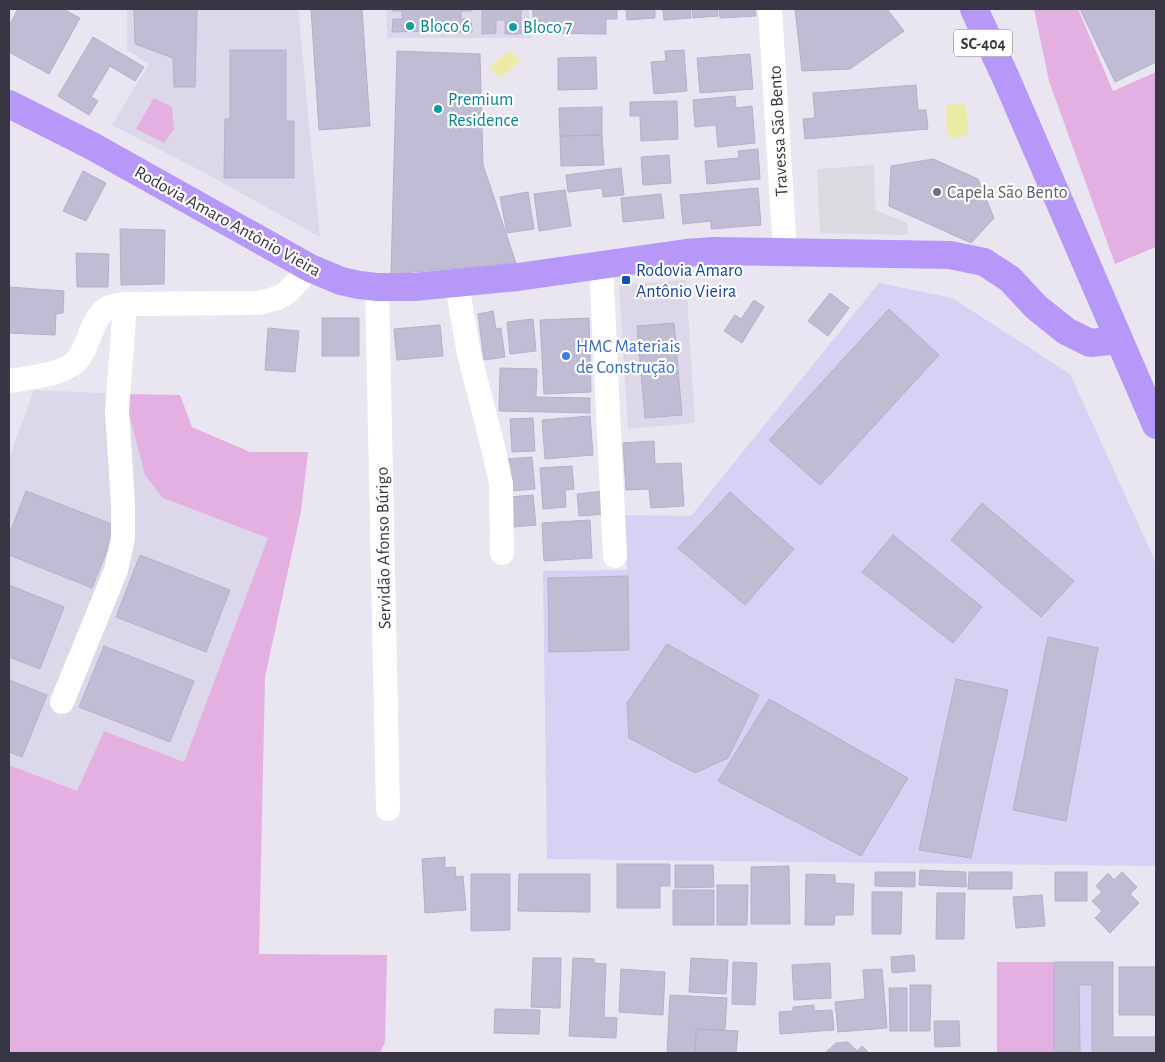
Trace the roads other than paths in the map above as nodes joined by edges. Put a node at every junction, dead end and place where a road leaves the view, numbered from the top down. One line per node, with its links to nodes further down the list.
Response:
1 (770, 9): 6 (street, Travessa São Bento)
2 (959, 9): 4 (main road, SC-404)
3 (974, 9): 4 (main road, SC-404)
4 (1006, 78): 12 (main road, SC-404)
5 (9, 104): 8 (main road, Rodovia Amaro Antônio Vieira)
6 (785, 252): 7 (main road, Rodovia Amaro Antônio Vieira); 12 (main road, Rodovia Amaro Antônio Vieira)
7 (600, 265): 9 (main road, Rodovia Amaro Antônio Vieira); 16 (street)
8 (310, 268): 10 (main road, Rodovia Amaro Antônio Vieira); 11 (street)
9 (457, 284): 10 (main road, Rodovia Amaro Antônio Vieira); 15 (street)
10 (377, 287): 18 (street, Servidão Afonso Búrigo)
11 (125, 304): 13 (street); 17 (street)
12 (1119, 340): 14 (main road, SC-404)
13 (9, 381)
14 (1156, 425)
15 (502, 553)
16 (615, 556)
17 (62, 702)
18 (388, 809)

